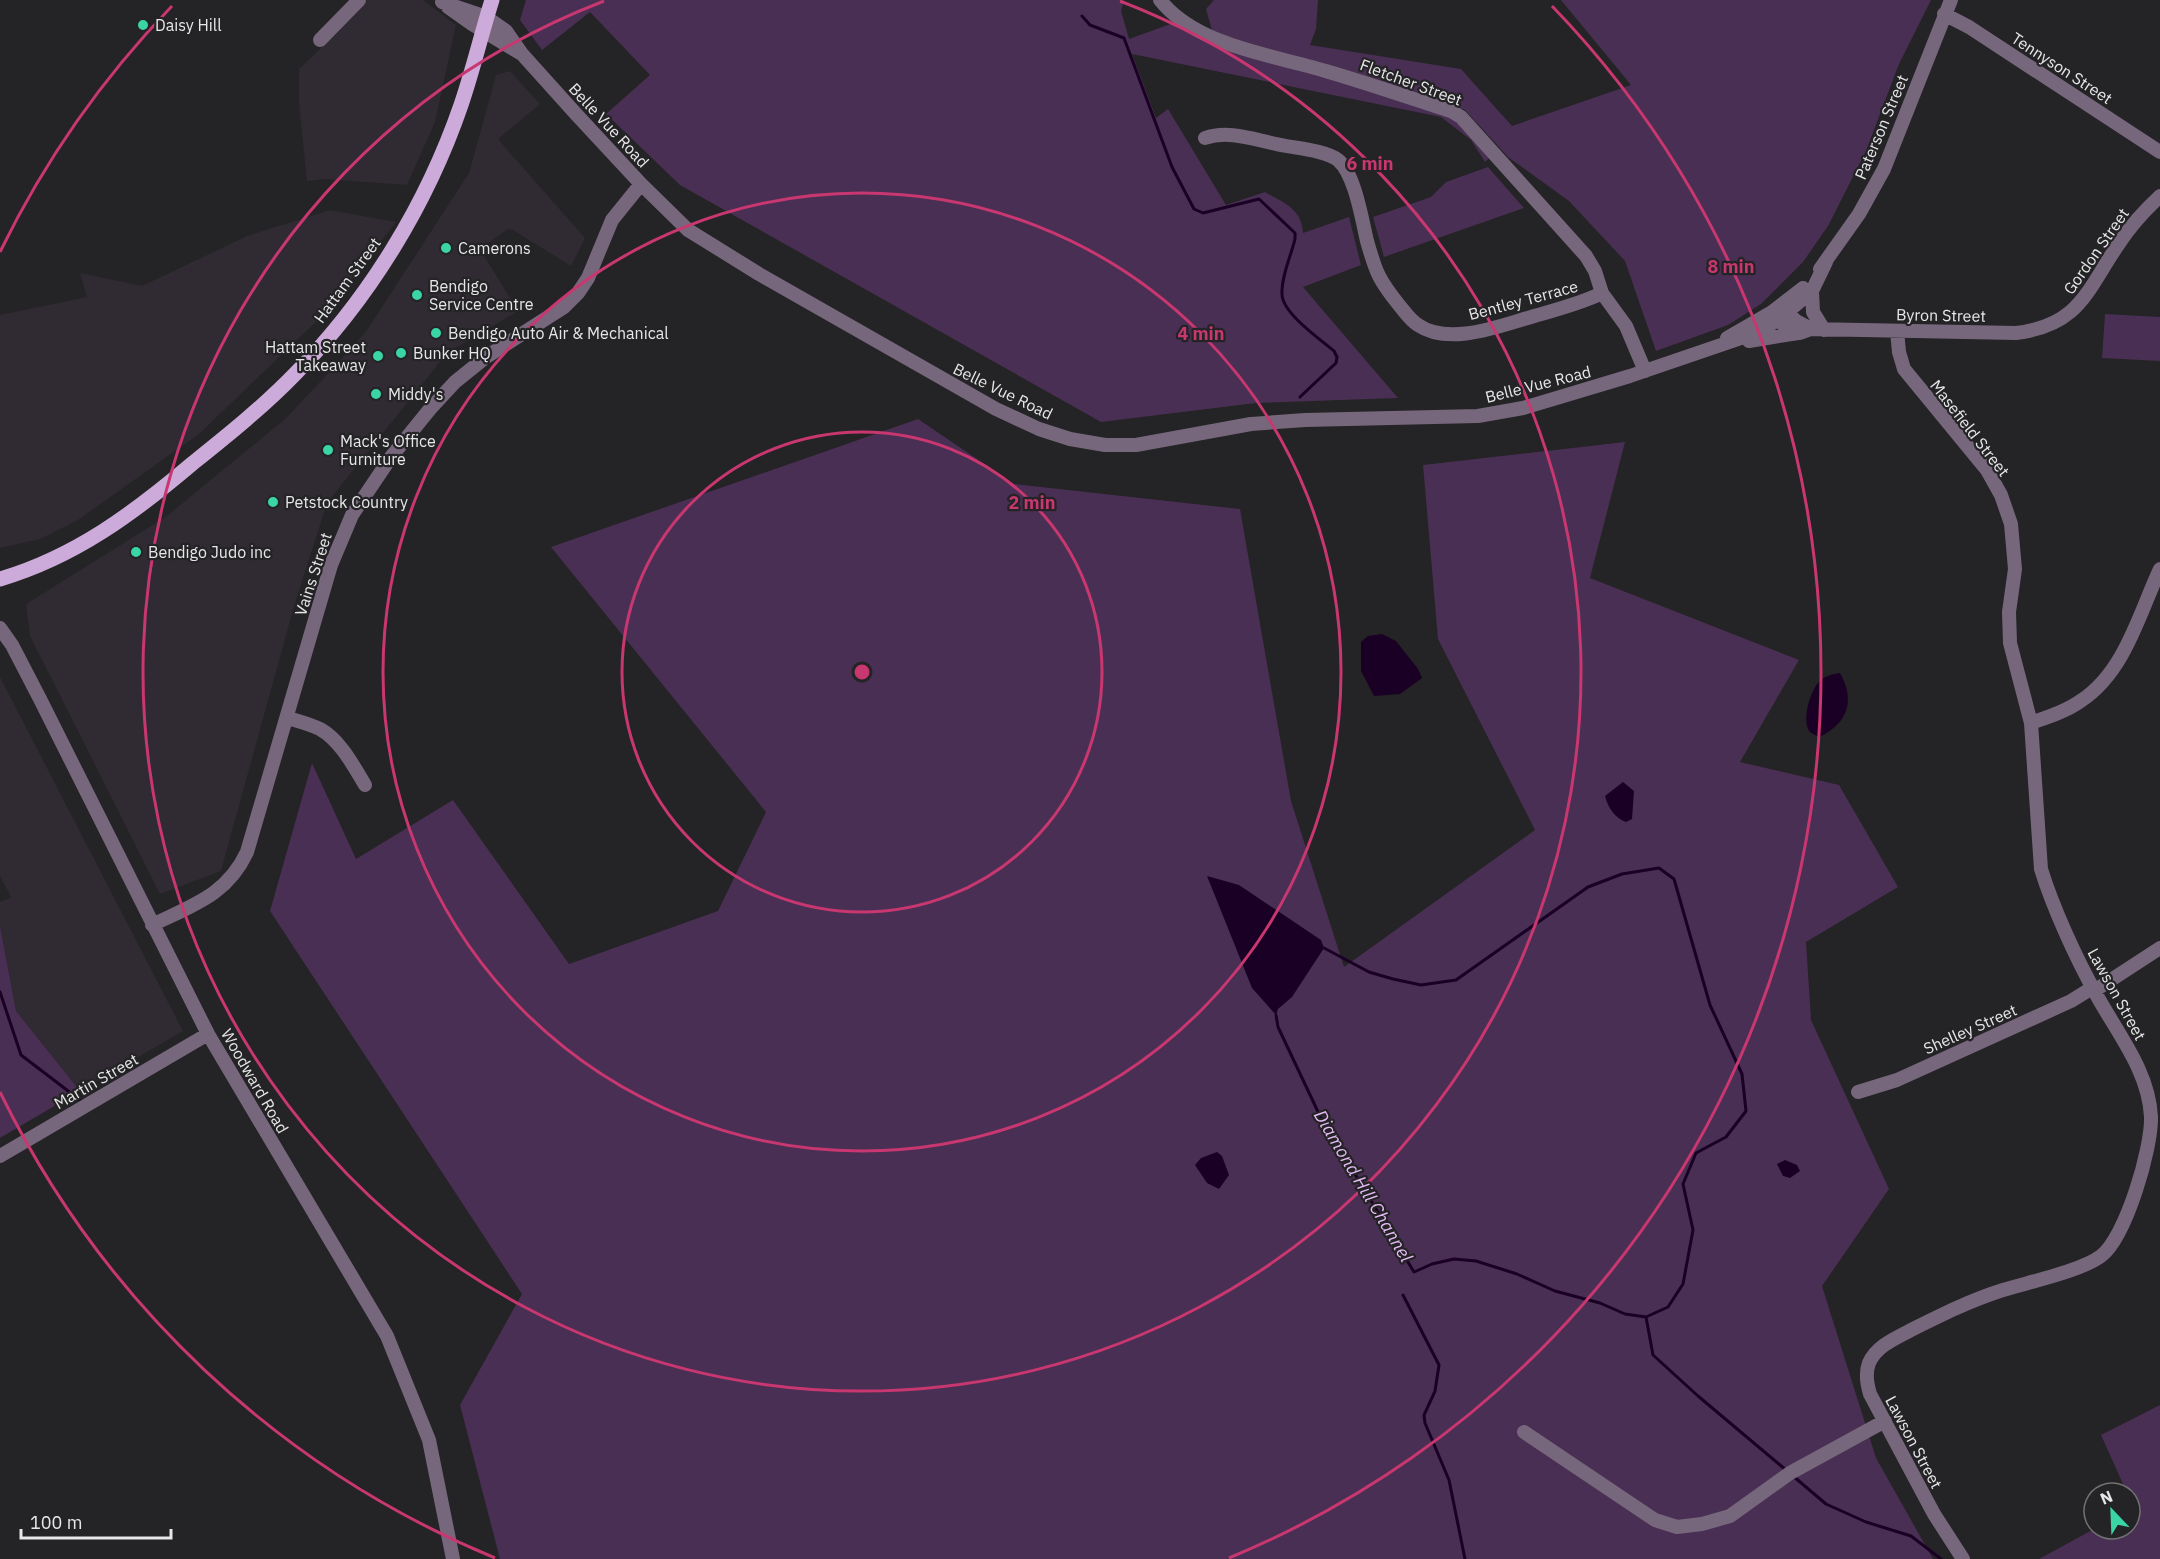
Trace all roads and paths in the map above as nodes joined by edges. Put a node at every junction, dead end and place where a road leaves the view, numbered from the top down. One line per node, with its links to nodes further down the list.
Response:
1 (359, 0): 8 (street)
2 (492, 0): 7 (main road, Hattam Street)
3 (1160, 0): 15 (street, Fletcher Street)
4 (1951, 0): 6 (street, Paterson Street)
5 (440, 1): 7 (street, Belle Vue Road)
6 (1944, 14): 10 (street, Tennyson Street); 13 (street, Paterson Street)
7 (484, 23): 11 (street, Belle Vue Road); 24 (main road, Hattam Street)
8 (320, 40)
9 (1204, 138): 15 (street, Bentley Terrace)
10 (2160, 152)
11 (641, 184): 22 (street, Belle Vue Road); 26 (street, Vains Street)
12 (2160, 196): 17 (street, Gordon Street)
13 (1826, 262): 14 (street, Belle Vue Road); 16 (street, Paterson Street)
14 (1812, 291): 16 (street, Belle Vue Road); 18 (street)
15 (1602, 293): 22 (street, Fletcher Street)
16 (1779, 312): 18 (street); 20 (street, Belle Vue Road); 21 (street, Belle Vue Road)
17 (2056, 323): 19 (street, Byron Street)
18 (1812, 331): 19 (street, Byron Street); 20 (street, Byron Street)
19 (1897, 331): 27 (street, Masefield Street)
20 (1736, 341): 21 (street, Belle Vue Road)
21 (1716, 345): 22 (street, Belle Vue Road)
22 (1645, 371)
23 (2160, 569): 27 (street)
24 (0, 579)
25 (0, 628): 29 (street, Woodward Road)
26 (288, 718): 28 (street); 29 (street, Vains Street)
27 (2031, 723): 31 (street, Lawson Street)
28 (365, 785)
29 (152, 925): 32 (street, Woodward Road)
30 (2160, 948): 31 (street, Shelley Street)
31 (2093, 990): 33 (street, Shelley Street); 35 (street, Lawson Street)
32 (208, 1034): 34 (street, Martin Street); 37 (street, Woodward Road)
33 (1858, 1092)
34 (0, 1156)
35 (1885, 1421): 36 (street); 38 (street, Lawson Street)
36 (1524, 1432)
37 (453, 1559)
38 (1963, 1559)

